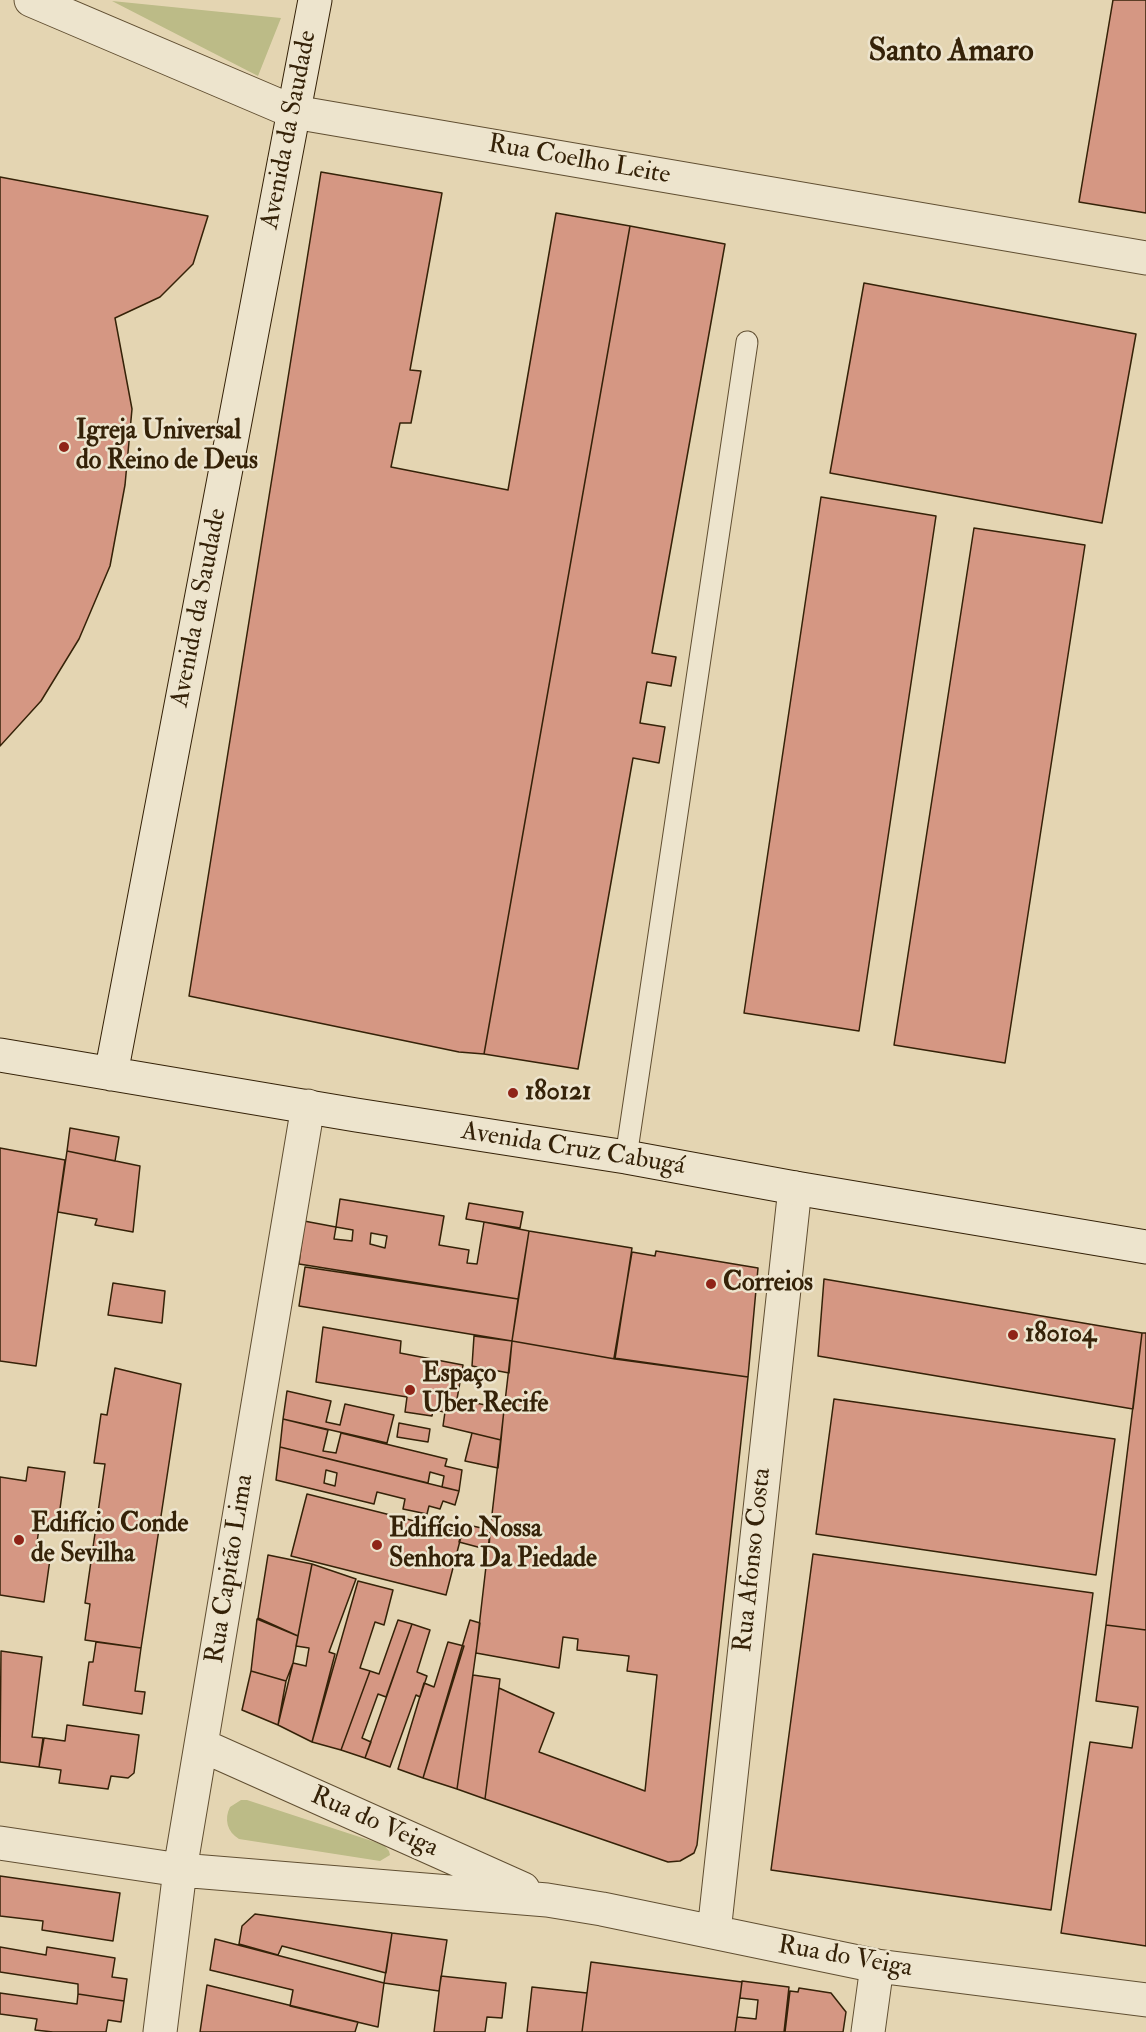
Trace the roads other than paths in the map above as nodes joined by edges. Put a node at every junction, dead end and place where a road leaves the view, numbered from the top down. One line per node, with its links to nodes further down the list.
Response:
1 (31, 0): 3 (street, Rua Coelho Leite)
2 (313, 0): 3 (street, Avenida da Saudade)
3 (294, 112): 4 (street, Rua Coelho Leite); 7 (street, Avenida da Saudade)
4 (1146, 258)
5 (747, 342): 9 (lane)
6 (0, 1055): 7 (street, Avenida Cruz Cabugá)
7 (111, 1074): 8 (street, Avenida Cruz Cabugá)
8 (308, 1107): 9 (street, Avenida Cruz Cabugá); 12 (street, Rua Capitão Lima)
9 (626, 1157): 10 (street, Avenida Cruz Cabugá)
10 (795, 1188): 11 (street, Avenida Cruz Cabugá); 16 (street, Rua Afonso Costa)
11 (1146, 1247)
12 (201, 1745): 14 (street, Rua Capitão Lima); 15 (street, Rua do Veiga)
13 (0, 1843): 14 (street, Rua do Veiga)
14 (180, 1870): 15 (street, Rua do Veiga); 19 (street, Rua Capitão Lima)
15 (547, 1900): 16 (street, Rua do Veiga)
16 (714, 1932): 17 (street, Rua do Veiga)
17 (877, 1966): 18 (street, Rua do Veiga); 20 (street)
18 (1146, 2000)
19 (160, 2032)
20 (868, 2032)

